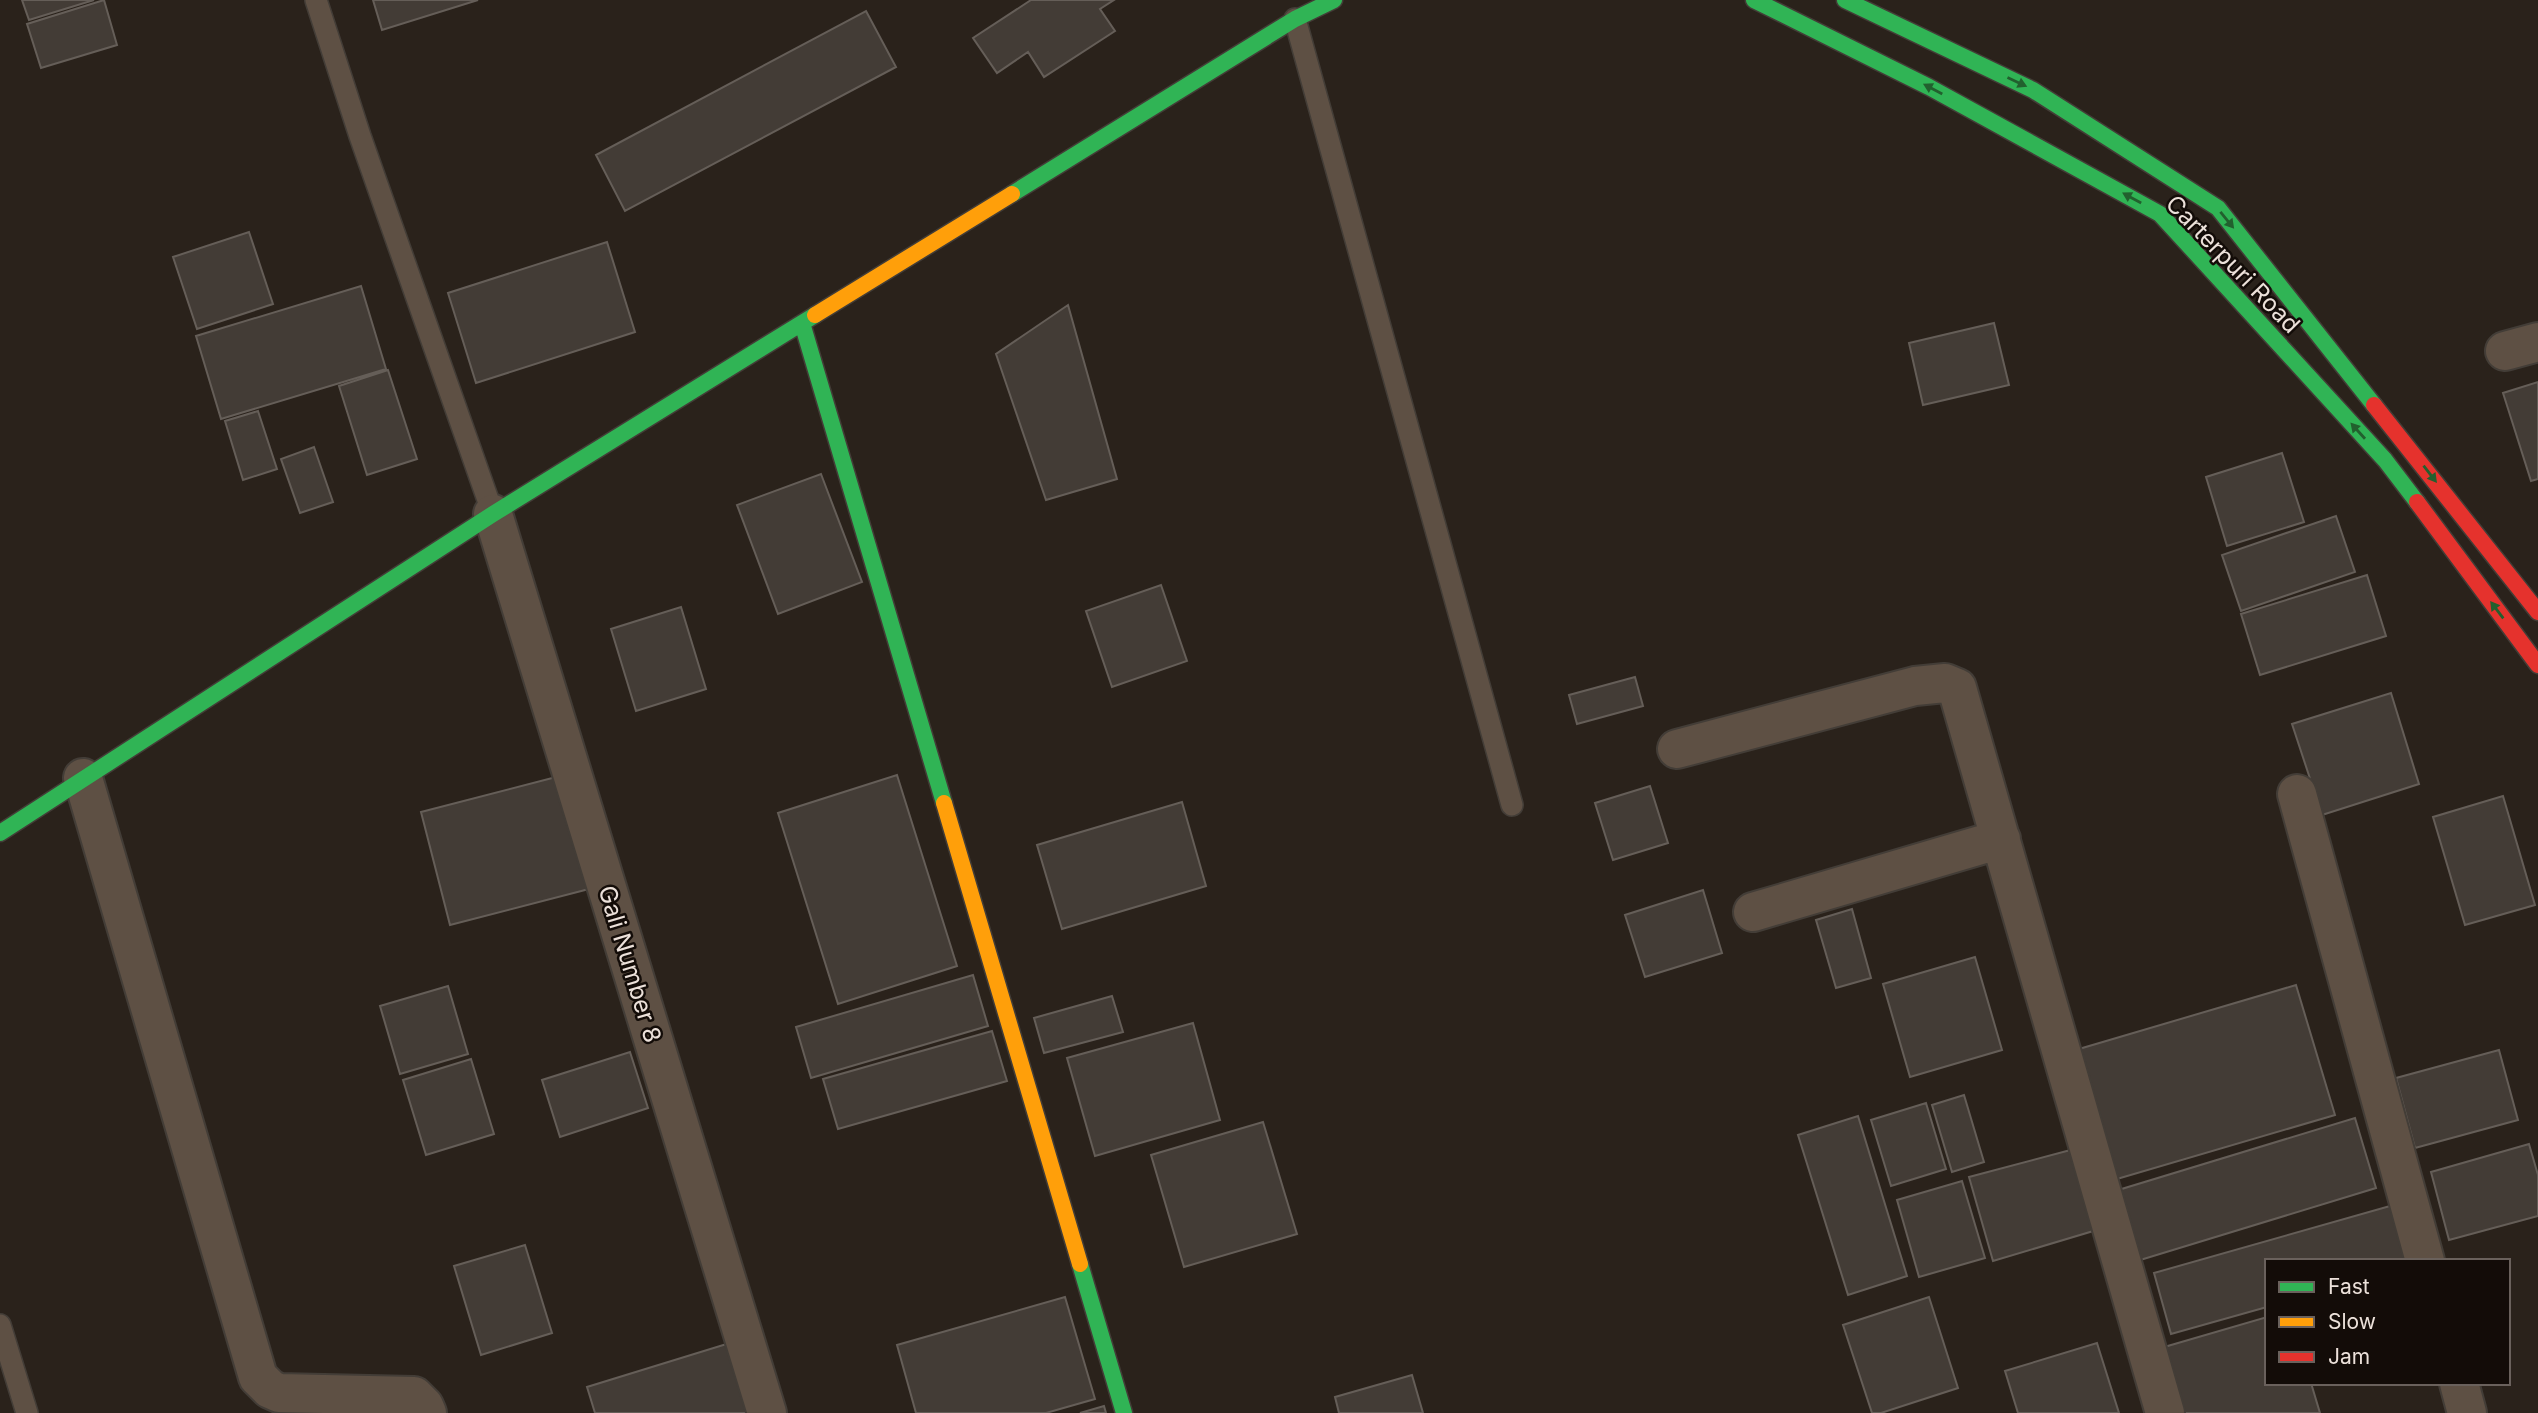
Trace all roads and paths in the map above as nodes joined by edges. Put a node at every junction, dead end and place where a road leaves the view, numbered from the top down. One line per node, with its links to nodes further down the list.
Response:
1 (316, 0): 7 (lane)
2 (1334, 0): 5 (street)
3 (1754, 0): 9 (street, Carterpuri Road, one-way to 3)
4 (1845, 0): 8 (street, Carterpuri Road, one-way to 8)
5 (1295, 19): 6 (street); 13 (lane)
6 (802, 323): 7 (street); 23 (street)
7 (493, 514): 11 (street); 22 (street, Gali Number 8)
8 (2538, 612)
9 (2538, 665)
10 (1677, 749): 15 (street)
11 (83, 778): 14 (street); 21 (street)
12 (2298, 794): 17 (street)
13 (1512, 806)
14 (0, 833)
15 (2001, 839): 16 (street); 24 (street)
16 (1753, 912)
17 (2424, 1259)
18 (0, 1325): 20 (lane)
19 (2460, 1385): 25 (street)
20 (27, 1413)
21 (427, 1413)
22 (767, 1413)
23 (1124, 1413)
24 (2165, 1413)
25 (2467, 1413)

